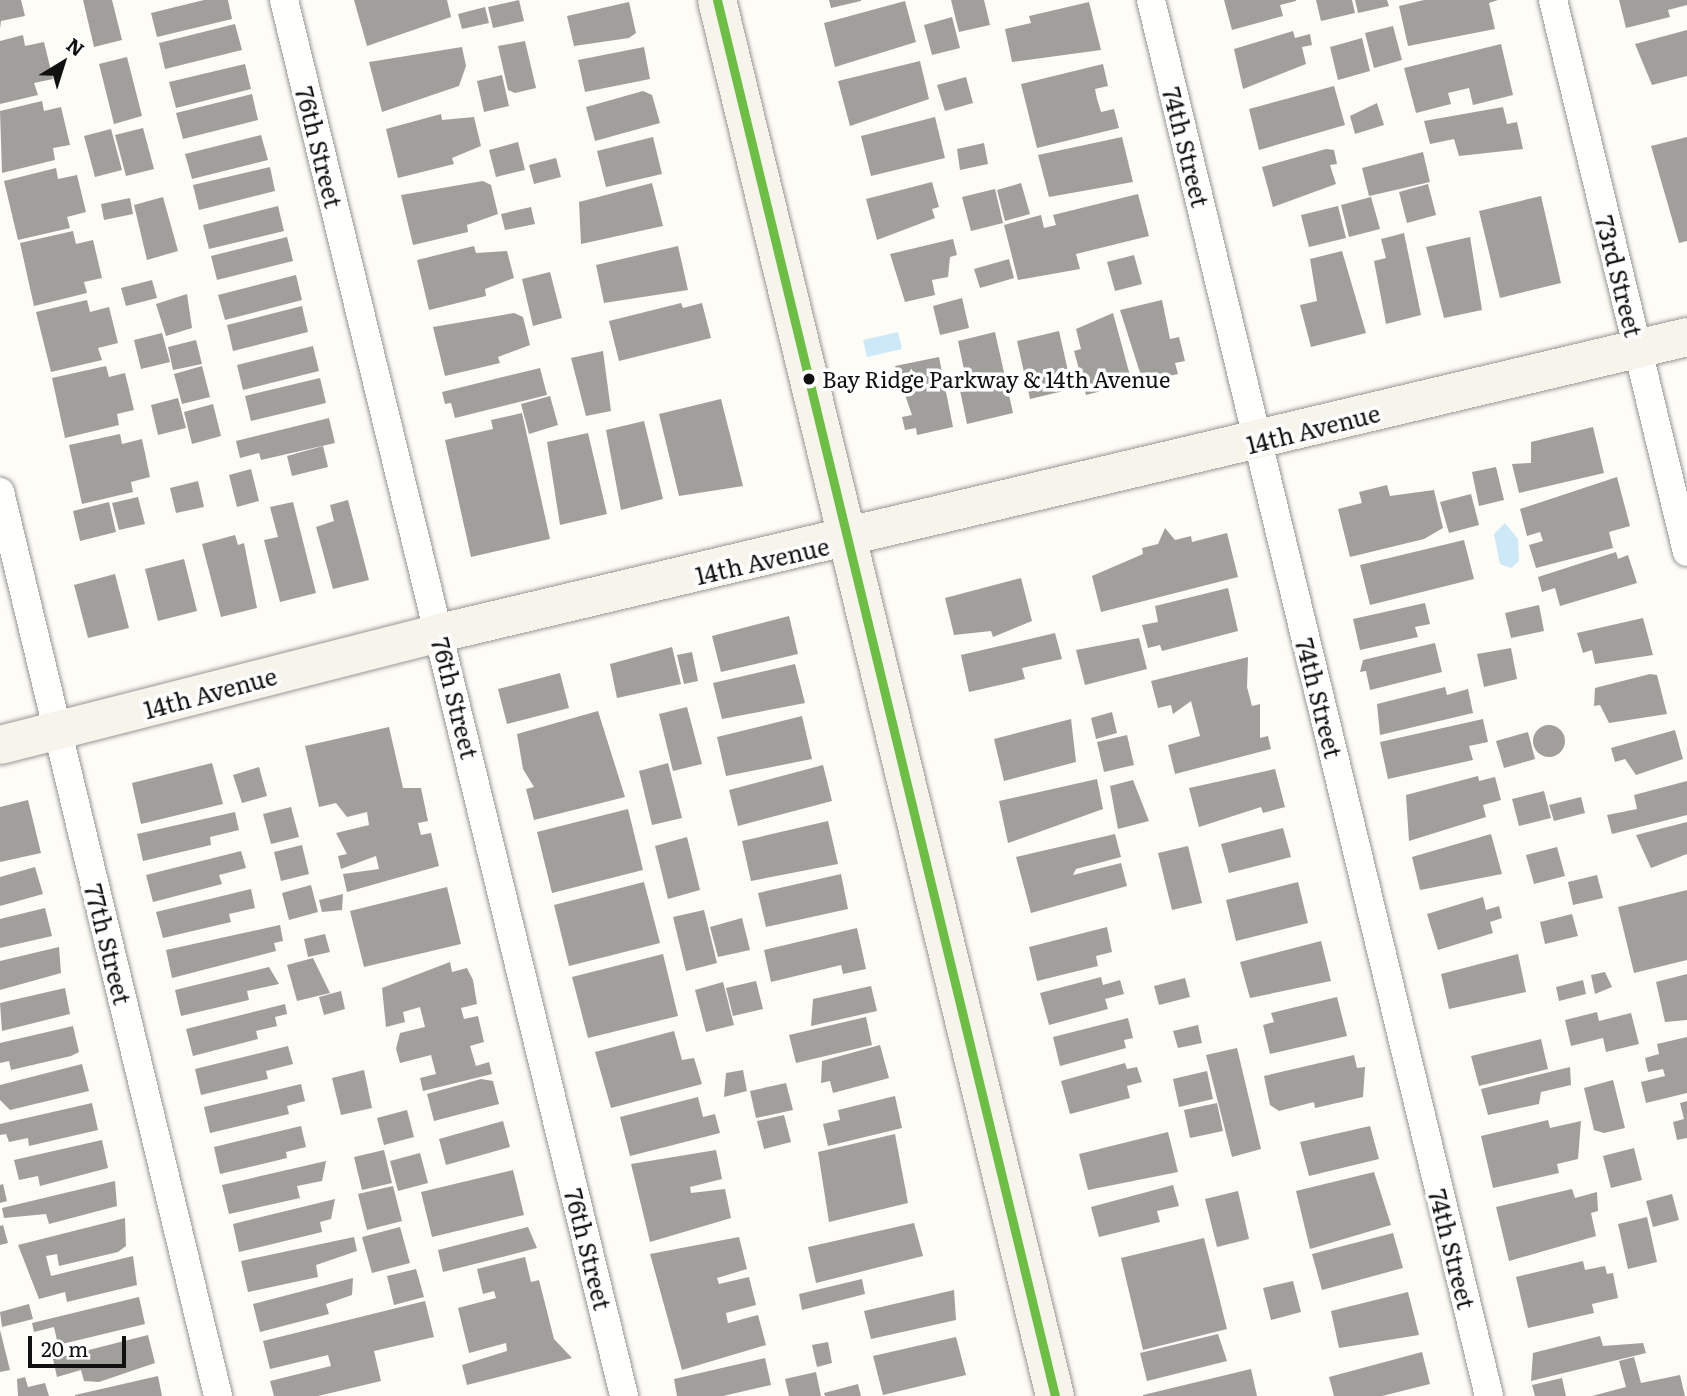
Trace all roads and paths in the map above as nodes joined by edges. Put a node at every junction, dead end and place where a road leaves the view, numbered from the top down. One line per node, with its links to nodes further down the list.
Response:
1 (284, 0): 11 (street, 76th Street)
2 (716, 0): 9 (main road)
3 (1151, 0): 7 (street, 74th Street)
4 (1553, 0): 6 (street, 73rd Street)
5 (1687, 337): 6 (main road, 14th Avenue)
6 (1638, 349): 7 (main road, 14th Avenue); 10 (street, 73rd Street)
7 (1258, 441): 9 (main road, 14th Avenue); 17 (street, 74th Street)
8 (0, 492): 12 (street, 77th Street)
9 (847, 541): 11 (main road, 14th Avenue); 16 (main road)
10 (1687, 552)
11 (440, 633): 12 (main road, 14th Avenue); 15 (street, 76th Street)
12 (58, 731): 13 (main road, 14th Avenue); 14 (street, 77th Street)
13 (0, 745)
14 (218, 1396)
15 (624, 1396)
16 (1055, 1396)
17 (1489, 1396)

